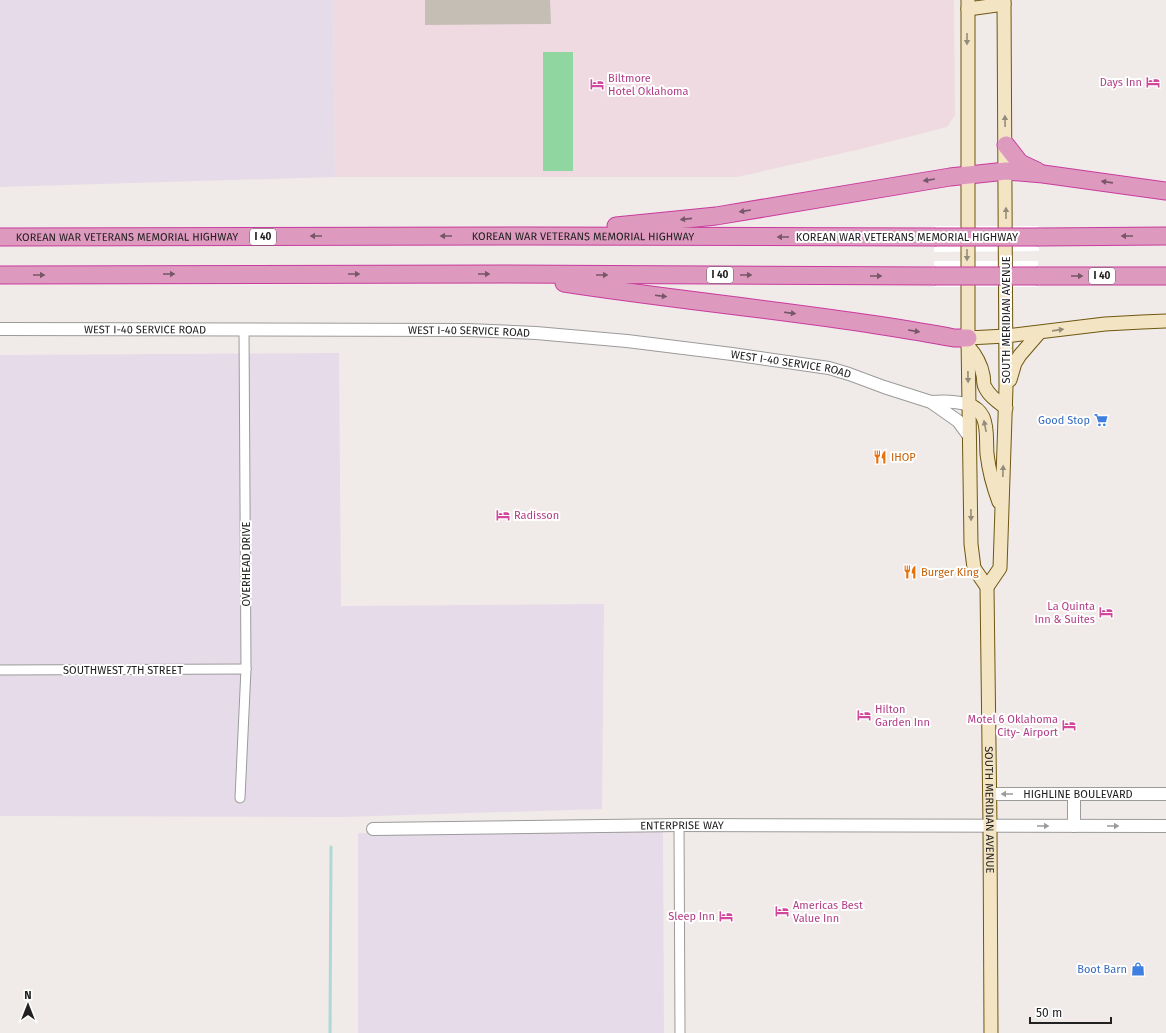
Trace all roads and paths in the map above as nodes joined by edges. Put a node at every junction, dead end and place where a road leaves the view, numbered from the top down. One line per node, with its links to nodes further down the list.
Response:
1 (1004, 2): 2 (main road); 3 (main road, SOUTH MERIDIAN AVENUE, one-way to 1)
2 (968, 4): 5 (main road, one-way to 5)
3 (1006, 145): 4 (main road, SOUTH MERIDIAN AVENUE); 6 (highway)
4 (1006, 171): 5 (highway); 6 (highway); 18 (main road, SOUTH MERIDIAN AVENUE, one-way to 4)
5 (967, 174): 8 (highway, one-way to 8); 19 (main road, one-way to 19)
6 (1043, 174): 7 (highway, one-way to 6)
7 (1166, 190)
8 (527, 236): 9 (highway, KOREAN WAR VETERANS MEMORIAL HIGHWAY / I 40, one-way to 8, bridge); 10 (highway, KOREAN WAR VETERANS MEMORIAL HIGHWAY / I 40, one-way to 10)
9 (1166, 236)
10 (0, 238)
11 (507, 274): 12 (highway, I 40, one-way to 11); 13 (highway, I 40, one-way to 13, bridge); 19 (highway, one-way to 19)
12 (0, 275)
13 (1166, 276)
14 (1166, 322): 17 (main road, one-way to 14)
15 (0, 329): 16 (street, WEST I-40 SERVICE ROAD)
16 (244, 329): 21 (street, WEST I-40 SERVICE ROAD); 27 (street, OVERHEAD DRIVE)
17 (1039, 333): 18 (main road); 20 (main road)
18 (1006, 336): 19 (main road); 20 (main road, SOUTH MERIDIAN AVENUE)
19 (968, 342): 22 (main road, one-way to 22); 23 (main road)
20 (1006, 387): 23 (main road, SOUTH MERIDIAN AVENUE)
21 (931, 402): 22 (street, WEST I-40 SERVICE ROAD); 24 (street, WEST I-40 SERVICE ROAD)
22 (969, 405): 24 (main road); 25 (main road, one-way to 22)
23 (1006, 408): 25 (main road, SOUTH MERIDIAN AVENUE, one-way to 23)
24 (969, 436): 26 (main road, one-way to 26)
25 (1001, 510): 26 (main road, SOUTH MERIDIAN AVENUE)
26 (987, 587): 29 (main road, SOUTH MERIDIAN AVENUE)
27 (246, 669): 28 (street, SOUTHWEST 7TH STREET); 32 (street, OVERHEAD DRIVE)
28 (0, 670)
29 (990, 794): 30 (street, HIGHLINE BOULEVARD, one-way to 29); 34 (main road, SOUTH MERIDIAN AVENUE)
30 (1074, 794): 31 (street, HIGHLINE BOULEVARD); 35 (street)
31 (1166, 794)
32 (240, 798)
33 (679, 825): 34 (street, ENTERPRISE WAY); 37 (street, ENTERPRISE WAY); 38 (street)
34 (990, 826): 35 (street, one-way to 35); 39 (main road, SOUTH MERIDIAN AVENUE)
35 (1074, 826): 36 (street, one-way to 36)
36 (1166, 826)
37 (373, 829)
38 (680, 1033)
39 (991, 1033)

